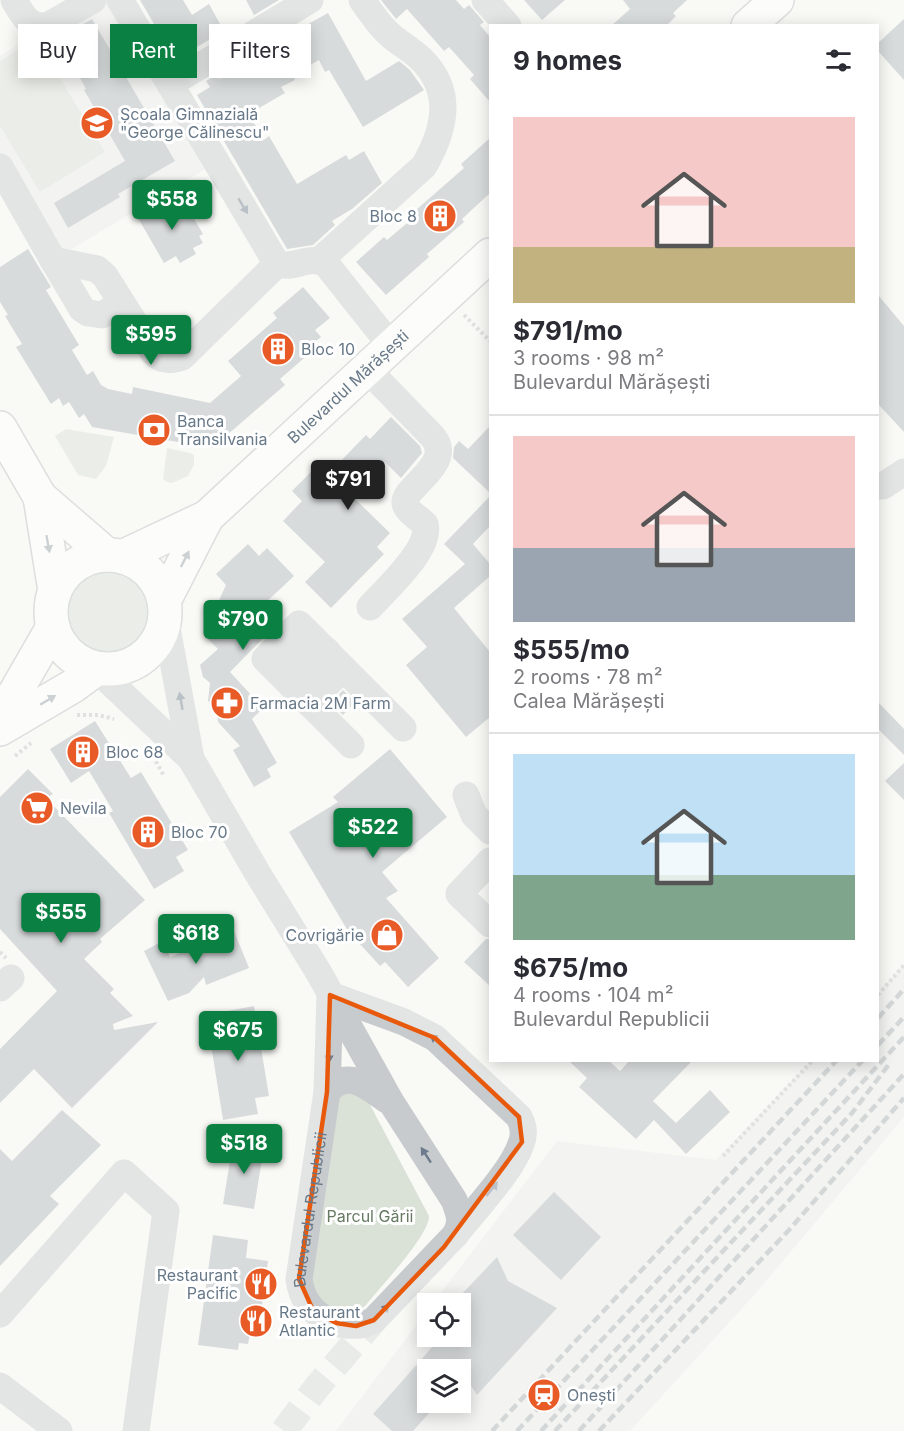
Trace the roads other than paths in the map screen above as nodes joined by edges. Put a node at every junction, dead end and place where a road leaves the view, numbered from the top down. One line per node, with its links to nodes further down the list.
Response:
1 (14, 0): 2 (street)
2 (93, 0)
3 (120, 0): 10 (street)
4 (310, 0): 10 (street)
5 (362, 0): 14 (street)
6 (485, 0): 8 (street)
7 (777, 0): 9 (main road)
8 (506, 24)
9 (750, 24)
10 (170, 84): 15 (street, one-way to 15)
11 (0, 167): 13 (street)
12 (489, 256): 17 (main road, Bulevardul Mărășești)
13 (53, 260): 16 (street); 16 (street)
14 (320, 260): 15 (street); 17 (street)
15 (278, 264): 16 (street)
16 (122, 303)
17 (392, 347): 18 (main road, Bulevardul Mărășești)
18 (367, 369): 23 (main road, Bulevardul Mărășești); 26 (street)
19 (0, 428): 22 (main road)
20 (904, 472): 21 (street)
21 (879, 486)
22 (40, 497): 24 (main road); 25 (main road, one-way to 25)
23 (207, 517): 24 (main road, Bulevardul Mărășești); 27 (main road, Bulevardul Mărășești, one-way to 23)
24 (114, 556): 25 (main road); 27 (main road)
25 (55, 591): 28 (main road)
26 (370, 607)
27 (164, 609): 30 (main road); 36 (street, Bulevardul Republicii, one-way to 27)
28 (53, 627): 30 (main road); 32 (main road)
29 (335, 659): 31 (street); 31 (street); 31 (street); 33 (street)
30 (96, 669): 34 (main road, one-way to 30); 36 (street, Bulevardul Republicii)
31 (300, 694): 35 (street)
32 (0, 719)
33 (403, 728)
34 (8, 742)
35 (351, 745)
36 (191, 759): 41 (street, Bulevardul Republicii)
37 (466, 795): 38 (street)
38 (489, 830)
39 (489, 862): 40 (street)
40 (489, 923)
41 (330, 995): 42 (street, Bulevardul Republicii, one-way to 42); 43 (street, Bulevardul Republicii); 44 (street, Bulevardul Republicii, one-way to 41)
42 (327, 1092): 43 (street); 44 (street, Bulevardul Republicii, one-way to 44)
43 (391, 1102): 44 (street, Bulevardul Republicii, one-way to 43)
44 (456, 1235)
45 (0, 1314): 48 (street)
46 (0, 1386): 47 (street)
47 (59, 1431)
48 (136, 1431)

